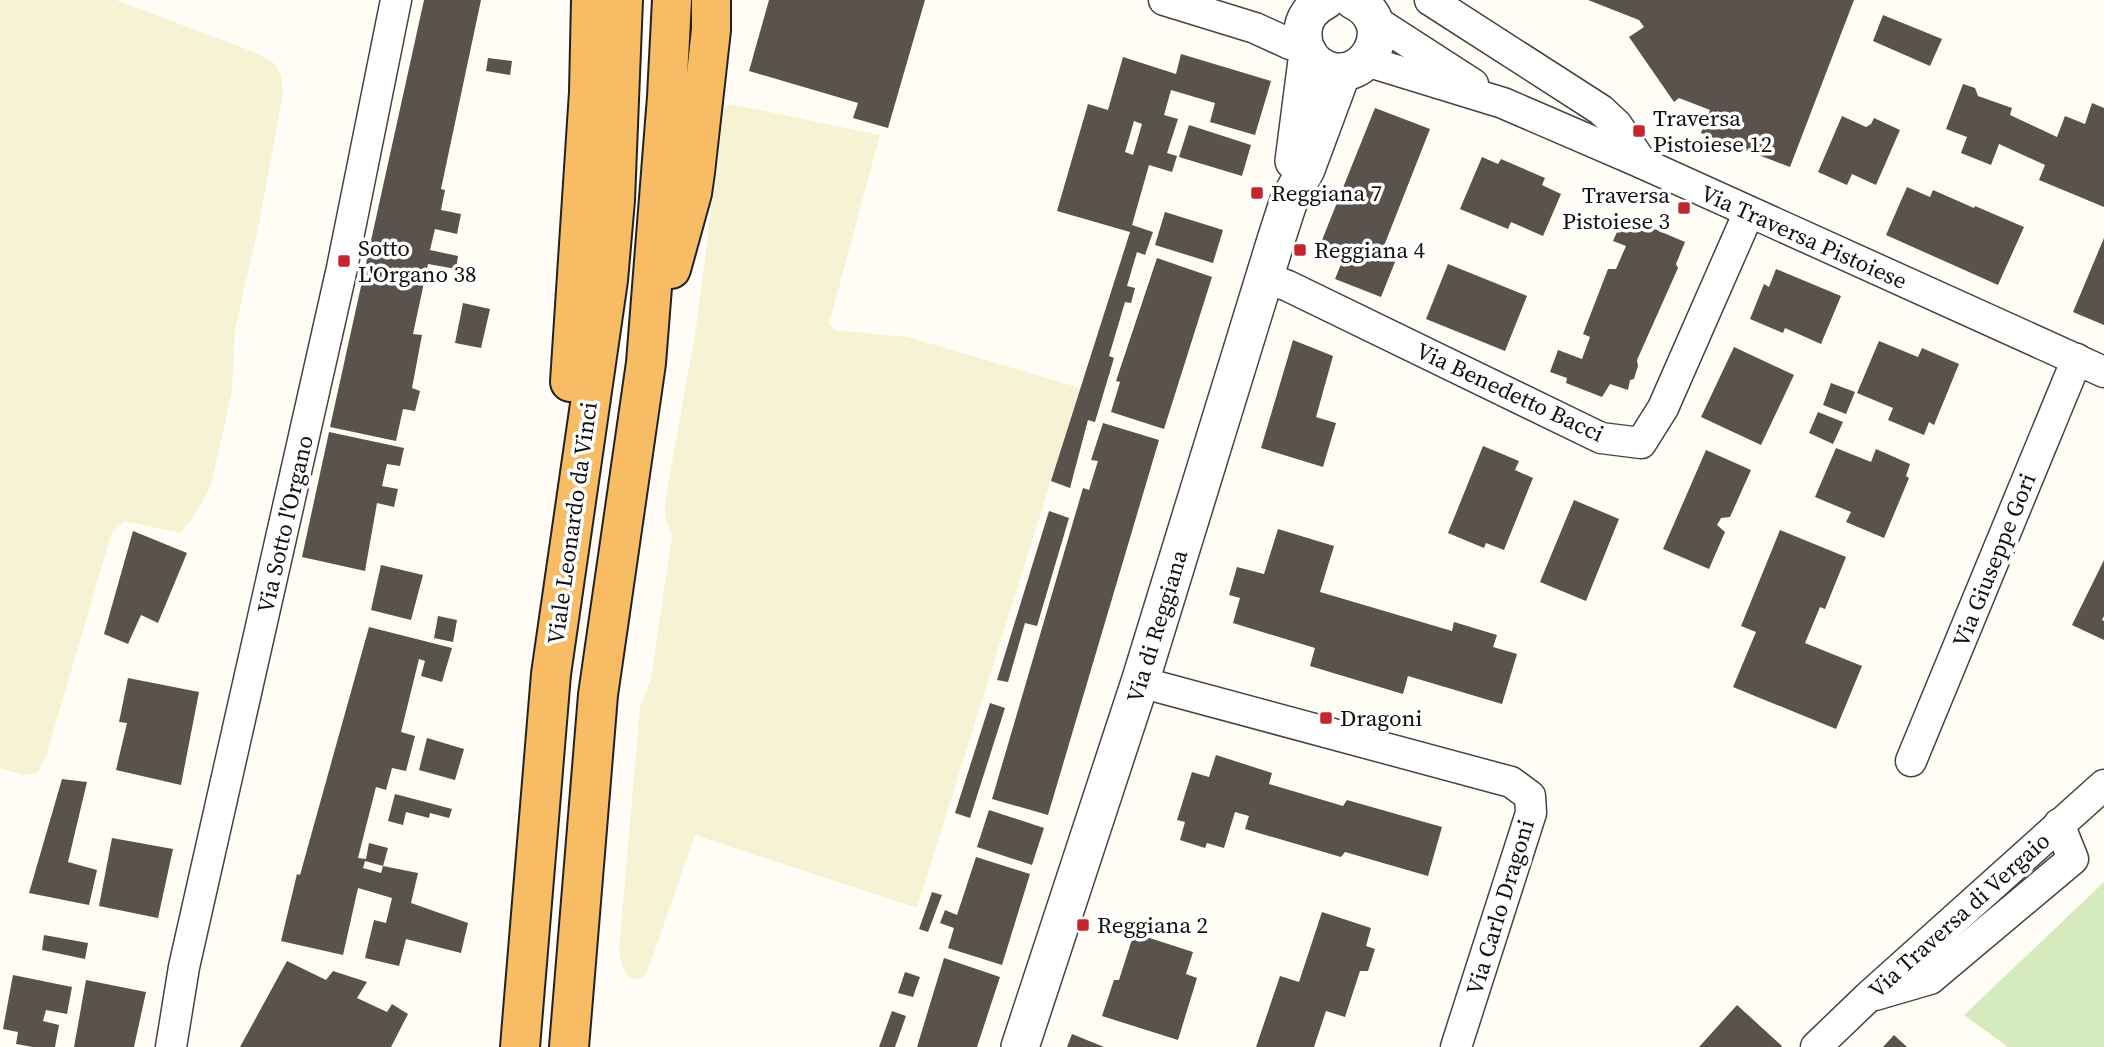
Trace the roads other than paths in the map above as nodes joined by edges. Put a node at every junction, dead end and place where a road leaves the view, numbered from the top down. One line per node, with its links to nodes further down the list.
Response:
1 (396, 0): 22 (street, Via Sotto l'Organo)
2 (591, 0): 18 (highway)
3 (623, 0): 18 (highway, Viale Leonardo da Vinci)
4 (672, 0): 16 (highway)
5 (1164, 0): 8 (street, Via Traversa Pistoiese)
6 (1430, 0): 11 (street)
7 (713, 10): 16 (highway)
8 (1336, 17): 9 (street, Via di Reggiana); 9 (street); 10 (street, Via Traversa Pistoiese); 12 (street, Via di Reggiana)
9 (1354, 66): 10 (street, Via Traversa Pistoiese); 12 (street, Via di Reggiana)
10 (1503, 103): 11 (street, Via Traversa Pistoiese)
11 (1642, 163): 13 (street, Via Traversa Pistoiese)
12 (1288, 203): 14 (street, Via di Reggiana)
13 (1749, 212): 14 (street, Via Benedetto Bacci); 15 (street, Via Traversa Pistoiese)
14 (1264, 277): 19 (street, Via di Reggiana)
15 (2077, 359): 17 (street, Via Traversa Pistoiese); 20 (street, Via Giuseppe Gori)
16 (646, 363): 24 (highway)
17 (2104, 372)
18 (551, 674): 23 (highway, Viale Leonardo da Vinci)
19 (1139, 682): 25 (street, Via di Reggiana); 26 (street, Via Carlo Dragoni)
20 (1911, 761)
21 (2104, 785): 27 (street, Via Traversa di Vergaio)
22 (171, 1047)
23 (520, 1047)
24 (569, 1047)
25 (1020, 1047)
26 (1456, 1047)
27 (1816, 1047)

